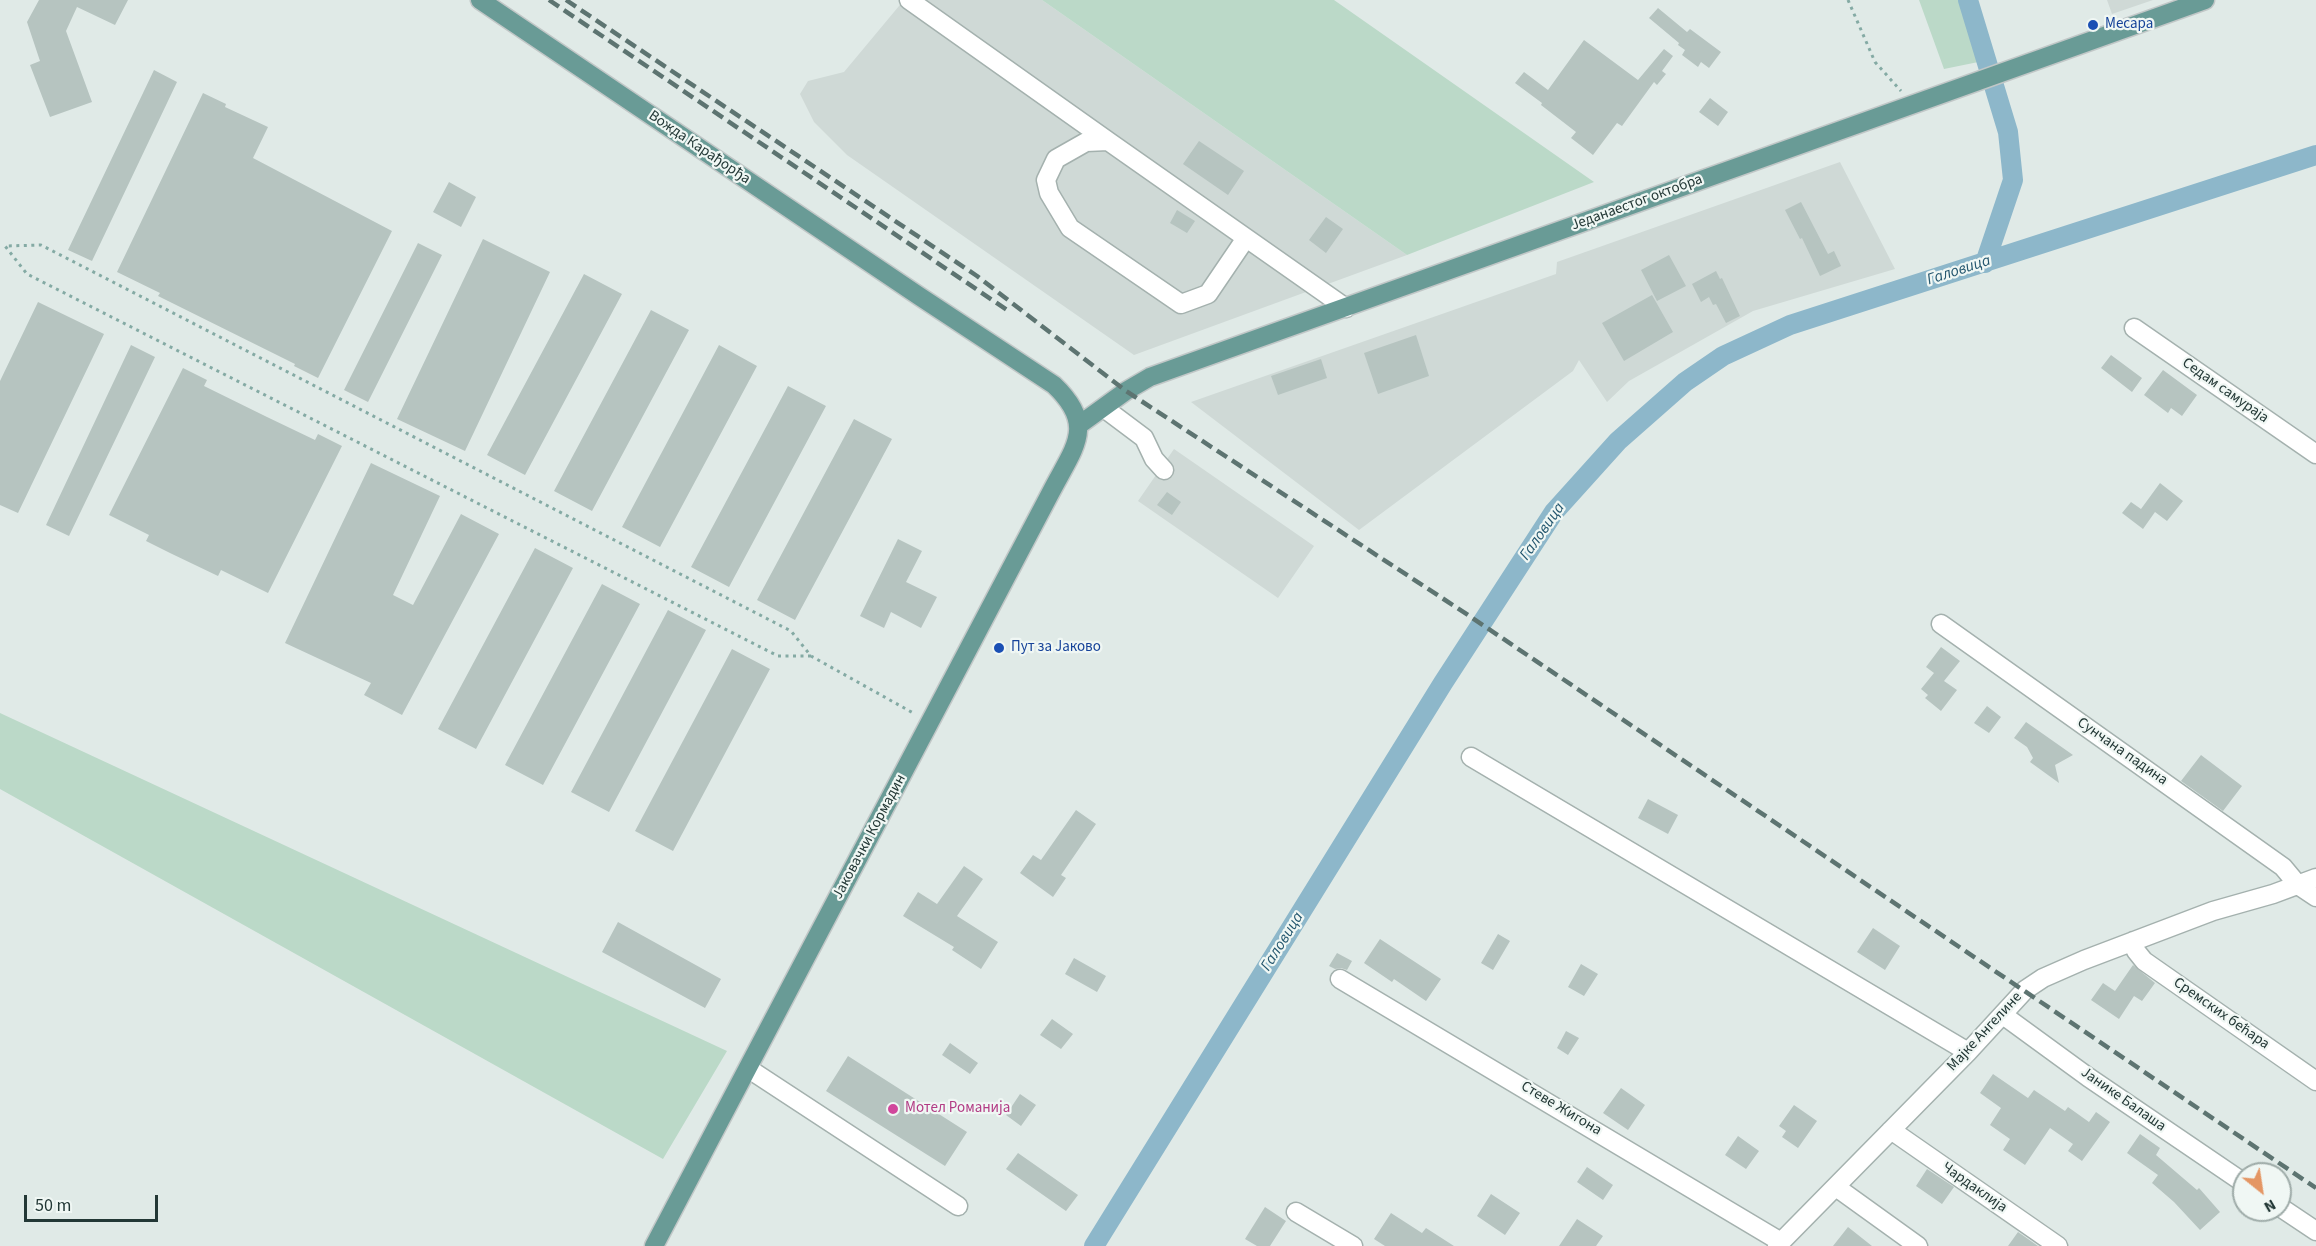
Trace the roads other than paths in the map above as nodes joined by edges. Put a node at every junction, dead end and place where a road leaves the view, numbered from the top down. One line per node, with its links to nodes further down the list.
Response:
1 (480, 0): 9 (main road, Вожда Карађорђа)
2 (909, 0): 4 (street)
3 (2205, 0): 6 (main road, Једанаестог октобра)
4 (1108, 141): 5 (street); 5 (street)
5 (1246, 238): 6 (street)
6 (1346, 308): 8 (main road, Једанаестог октобра)
7 (2134, 328): 10 (street, Седам самураја)
8 (1104, 408): 9 (main road, Једанаестог октобра); 11 (street)
9 (1078, 425): 21 (main road, Јаковачки Кормадин)
10 (2316, 454)
11 (1164, 470)
12 (1941, 624): 15 (street, Сунчана падина)
13 (1471, 758): 20 (street)
14 (2316, 878): 15 (street, Мајке Ангелине)
15 (2298, 885): 16 (street, Сунчана падина); 17 (street, Мајке Ангелине)
16 (2316, 897)
17 (2133, 941): 19 (street, Мајке Ангелине); 22 (street, Сремских бећара)
18 (1340, 979): 30 (street, Стеве Жигона)
19 (2003, 1015): 20 (street, Мајке Ангелине); 24 (street, Јанике Балаша)
20 (1968, 1052): 23 (street, Мајке Ангелине)
21 (748, 1069): 26 (street); 31 (main road, Јаковачки Кормадин)
22 (2316, 1081)
23 (1891, 1130): 25 (street, Мајке Ангелине); 34 (street, Чардаклија)
24 (2232, 1175)
25 (1836, 1187): 30 (street, Мајке Ангелине); 33 (street)
26 (958, 1206)
27 (1296, 1212): 32 (street)
28 (2292, 1215): 29 (street)
29 (2316, 1231)
30 (1779, 1244)
31 (654, 1246)
32 (1353, 1246)
33 (1918, 1246)
34 (2058, 1246)

